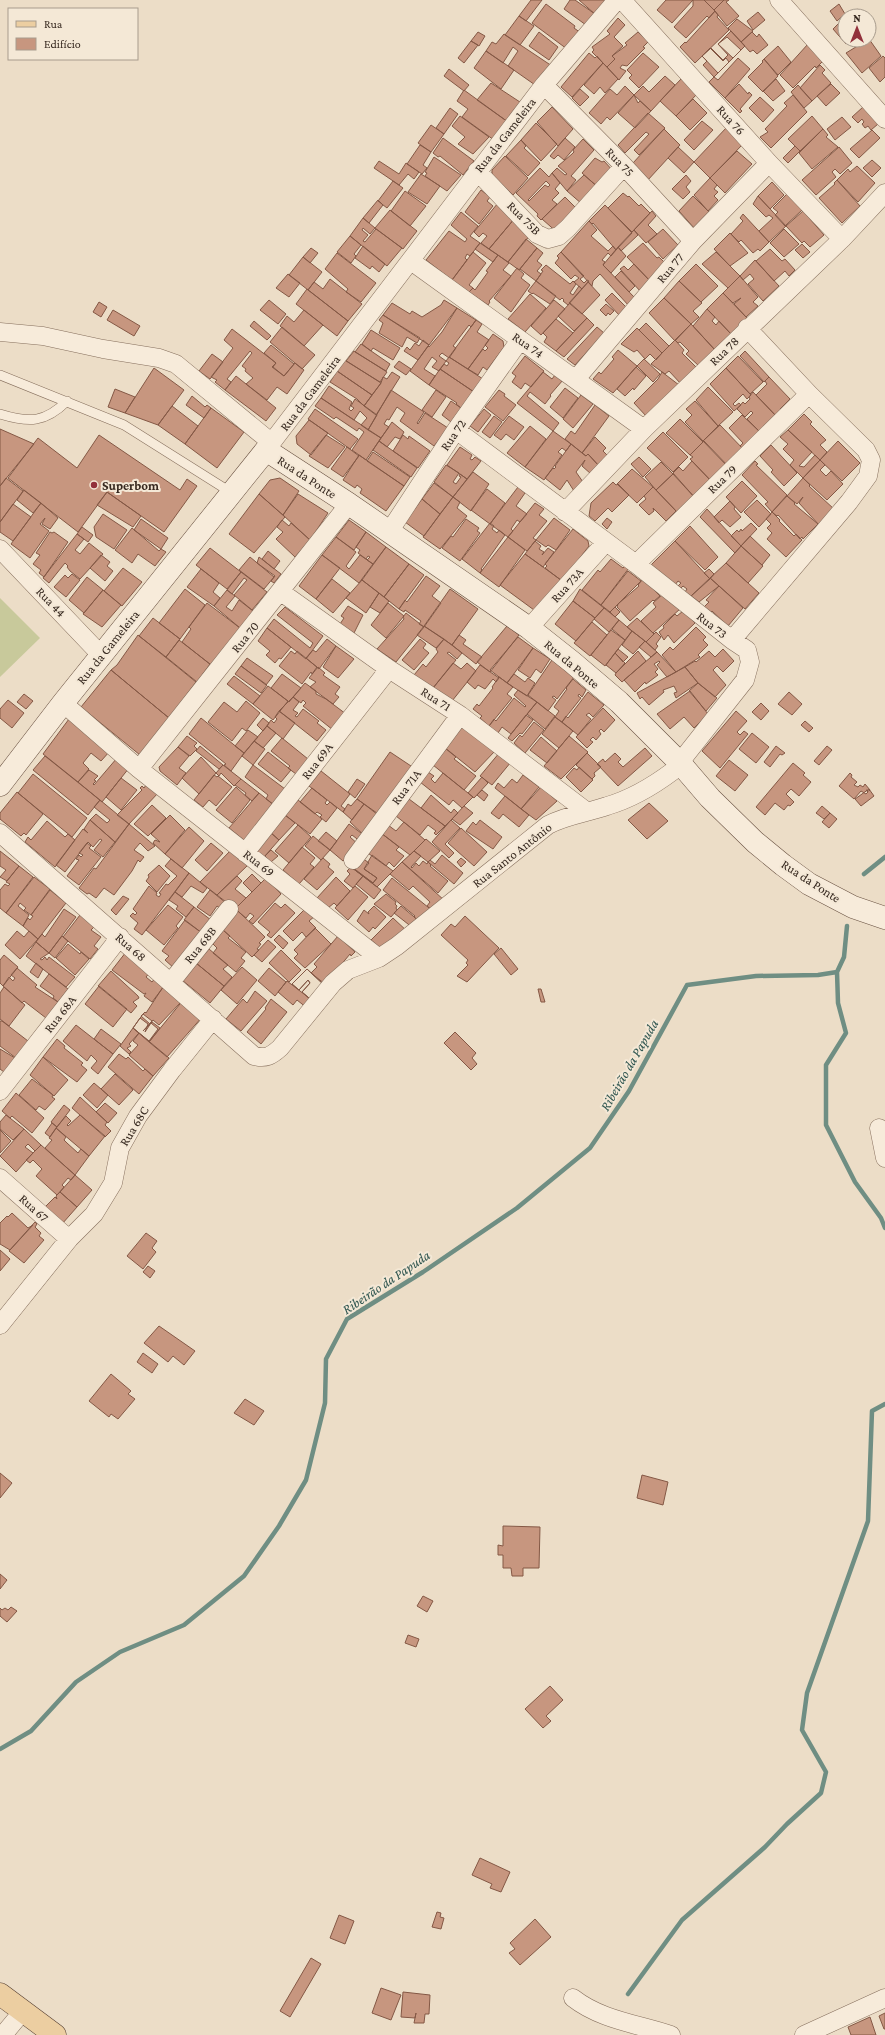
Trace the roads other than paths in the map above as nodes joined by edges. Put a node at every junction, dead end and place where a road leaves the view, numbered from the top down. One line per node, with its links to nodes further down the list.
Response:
1 (617, 0): 4 (street, Rua da Gameleira)
2 (622, 0): 6 (street, Rua 76)
3 (779, 0): 5 (street)
4 (544, 85): 7 (street, Rua 75); 8 (street, Rua da Gameleira)
5 (885, 119)
6 (769, 163): 10 (street, Rua 76); 11 (street, Rua 77)
7 (624, 166): 8 (street, Rua 75B); 11 (street, Rua 75)
8 (477, 171): 12 (street, Rua da Gameleira)
9 (885, 194): 10 (street, Rua 78)
10 (842, 239): 13 (street, Rua 78)
11 (692, 241): 17 (street, Rua 77)
12 (411, 261): 15 (street, Rua 74); 23 (street, Rua da Gameleira)
13 (747, 328): 18 (street); 21 (street, Rua 78)
14 (0, 332): 23 (street)
15 (520, 340): 17 (street, Rua 74); 22 (street, Rua 72)
16 (0, 375): 19 (lane)
17 (576, 379): 21 (street, Rua 74)
18 (809, 394): 30 (street, Rua 79); 33 (street, Rua 73)
19 (67, 401): 20 (lane); 24 (lane)
20 (0, 414)
21 (644, 429): 26 (street, Rua 78)
22 (456, 430): 26 (street, Rua 73); 27 (street, Rua 72)
23 (269, 447): 24 (street, Rua da Gameleira); 25 (street, Rua da Ponte)
24 (232, 493): 34 (street, Rua da Gameleira)
25 (349, 504): 27 (street, Rua da Ponte); 31 (street, Rua 70)
26 (565, 512): 28 (street, Rua 73)
27 (389, 532): 32 (street, Rua da Ponte)
28 (606, 542): 30 (street, Rua 73); 32 (street, Rua 73A)
29 (0, 549): 34 (street, Rua 44)
30 (636, 564): 33 (street, Rua 73)
31 (281, 592): 35 (street, Rua 71); 39 (street, Rua 70)
32 (529, 628): 38 (street, Rua da Ponte)
33 (732, 640): 38 (street, Rua Santo Antônio)
34 (101, 655): 36 (street, Rua da Gameleira)
35 (389, 669): 37 (street, Rua 71); 43 (street, Rua 69A)
36 (63, 703): 39 (street, Rua 69); 40 (street, Rua da Gameleira)
37 (460, 715): 41 (street, Rua 71); 44 (street, Rua 71A)
38 (680, 763): 41 (street, Rua Santo Antônio); 46 (street, Rua da Ponte)
39 (139, 769): 43 (street, Rua 69)
40 (0, 786)
41 (586, 811): 48 (street, Rua Santo Antônio)
42 (0, 833): 47 (street, Rua 68)
43 (245, 852): 48 (street, Rua 69)
44 (353, 860)
45 (229, 909): 49 (street, Rua 68B)
46 (885, 918)
47 (120, 937): 49 (street, Rua 68); 52 (street, Rua 68A)
48 (379, 958): 51 (street, Rua Santo Antônio)
49 (171, 982): 50 (street, Rua 68)
50 (213, 1019): 51 (street, Rua 68); 56 (street, Rua 68C)
51 (262, 1058)
52 (0, 1091)
53 (880, 1128): 54 (street)
54 (885, 1158)
55 (0, 1178): 56 (street, Rua 67)
56 (69, 1239): 57 (street)
57 (0, 1325)
58 (0, 1994): 61 (main road)
59 (573, 1998): 64 (street)
60 (885, 1998): 65 (street)
61 (23, 2011): 62 (street); 63 (main road)
62 (3, 2035)
63 (55, 2035)
64 (671, 2035)
65 (804, 2035)

